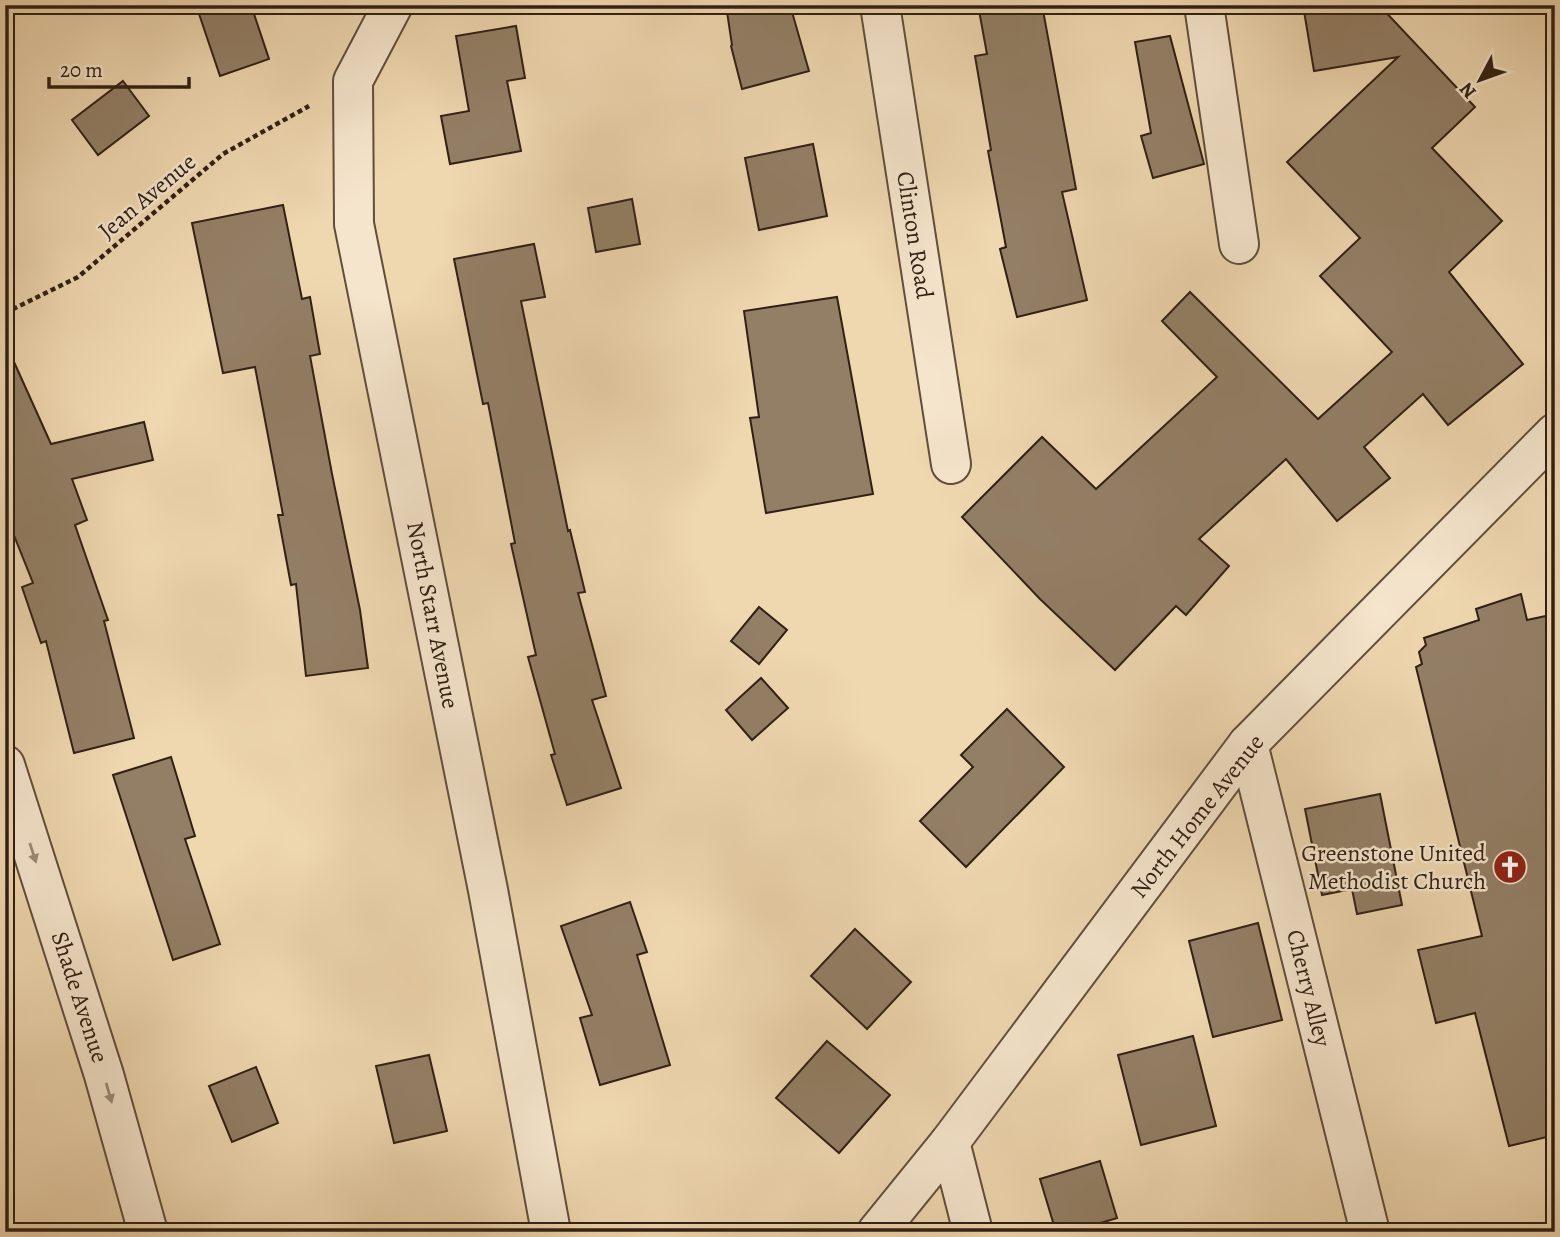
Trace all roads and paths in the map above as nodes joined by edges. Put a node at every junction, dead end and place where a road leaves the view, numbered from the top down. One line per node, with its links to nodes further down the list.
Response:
1 (393, 5): 13 (street, North Starr Avenue)
2 (880, 5): 8 (street, Clinton Road)
3 (1204, 5): 5 (street)
4 (311, 105): 6 (path, Jean Avenue)
5 (1239, 243)
6 (5, 313)
7 (1555, 433): 9 (street, North Home Avenue)
8 (951, 464)
9 (1248, 744): 11 (street, North Home Avenue); 16 (street, Cherry Alley)
10 (5, 765): 12 (street, Shade Avenue, one-way to 12)
11 (950, 1142): 14 (street, North Home Avenue); 15 (street)
12 (148, 1232)
13 (551, 1232)
14 (877, 1232)
15 (973, 1232)
16 (1370, 1232)

